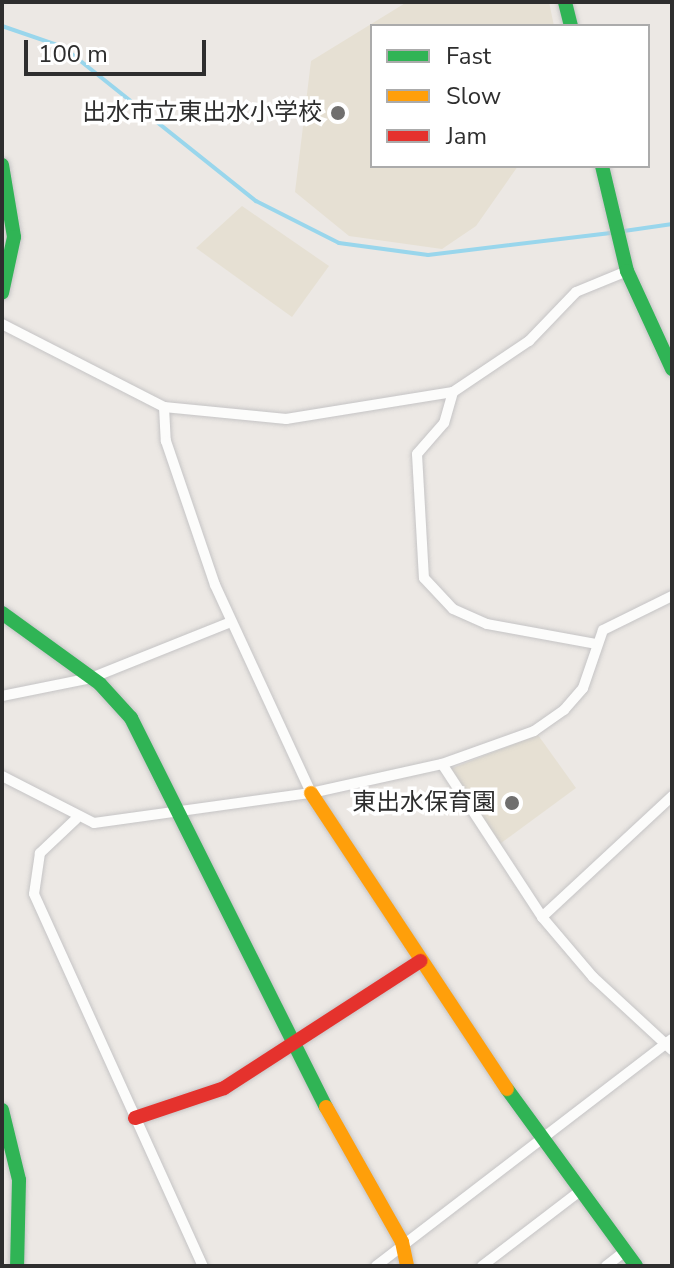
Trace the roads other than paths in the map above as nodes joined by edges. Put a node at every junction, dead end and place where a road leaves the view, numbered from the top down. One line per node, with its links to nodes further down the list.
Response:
1 (565, 2): 2 (main road)
2 (570, 24)
3 (2, 165): 6 (main road)
4 (602, 168): 5 (main road)
5 (627, 271): 8 (main road); 9 (street)
6 (2, 293)
7 (2, 324): 10 (street)
8 (672, 369)
9 (453, 392): 10 (street); 14 (street)
10 (164, 407): 13 (street)
11 (672, 596): 14 (street)
12 (2, 613): 15 (main road)
13 (231, 622): 15 (street); 19 (street)
14 (596, 644): 17 (street)
15 (91, 678): 16 (street); 21 (main road)
16 (2, 696)
17 (442, 764): 19 (street); 23 (street)
18 (2, 776): 22 (street)
19 (311, 793): 21 (street); 24 (main road)
20 (672, 796): 23 (street)
21 (173, 811): 22 (street); 26 (main road)
22 (76, 819): 28 (street)
23 (542, 917): 25 (street)
24 (420, 961): 26 (main road); 29 (main road)
25 (670, 1044): 29 (street)
26 (294, 1049): 28 (main road); 31 (main road)
27 (2, 1110): 33 (main road)
28 (135, 1118): 34 (street)
29 (540, 1138): 30 (main road); 31 (street)
30 (580, 1191): 32 (main road); 37 (street)
31 (402, 1242): 35 (street); 36 (main road)
32 (625, 1251): 38 (street); 39 (main road)
33 (17, 1266)
34 (203, 1266)
35 (376, 1266)
36 (407, 1266)
37 (482, 1266)
38 (606, 1266)
39 (636, 1266)

